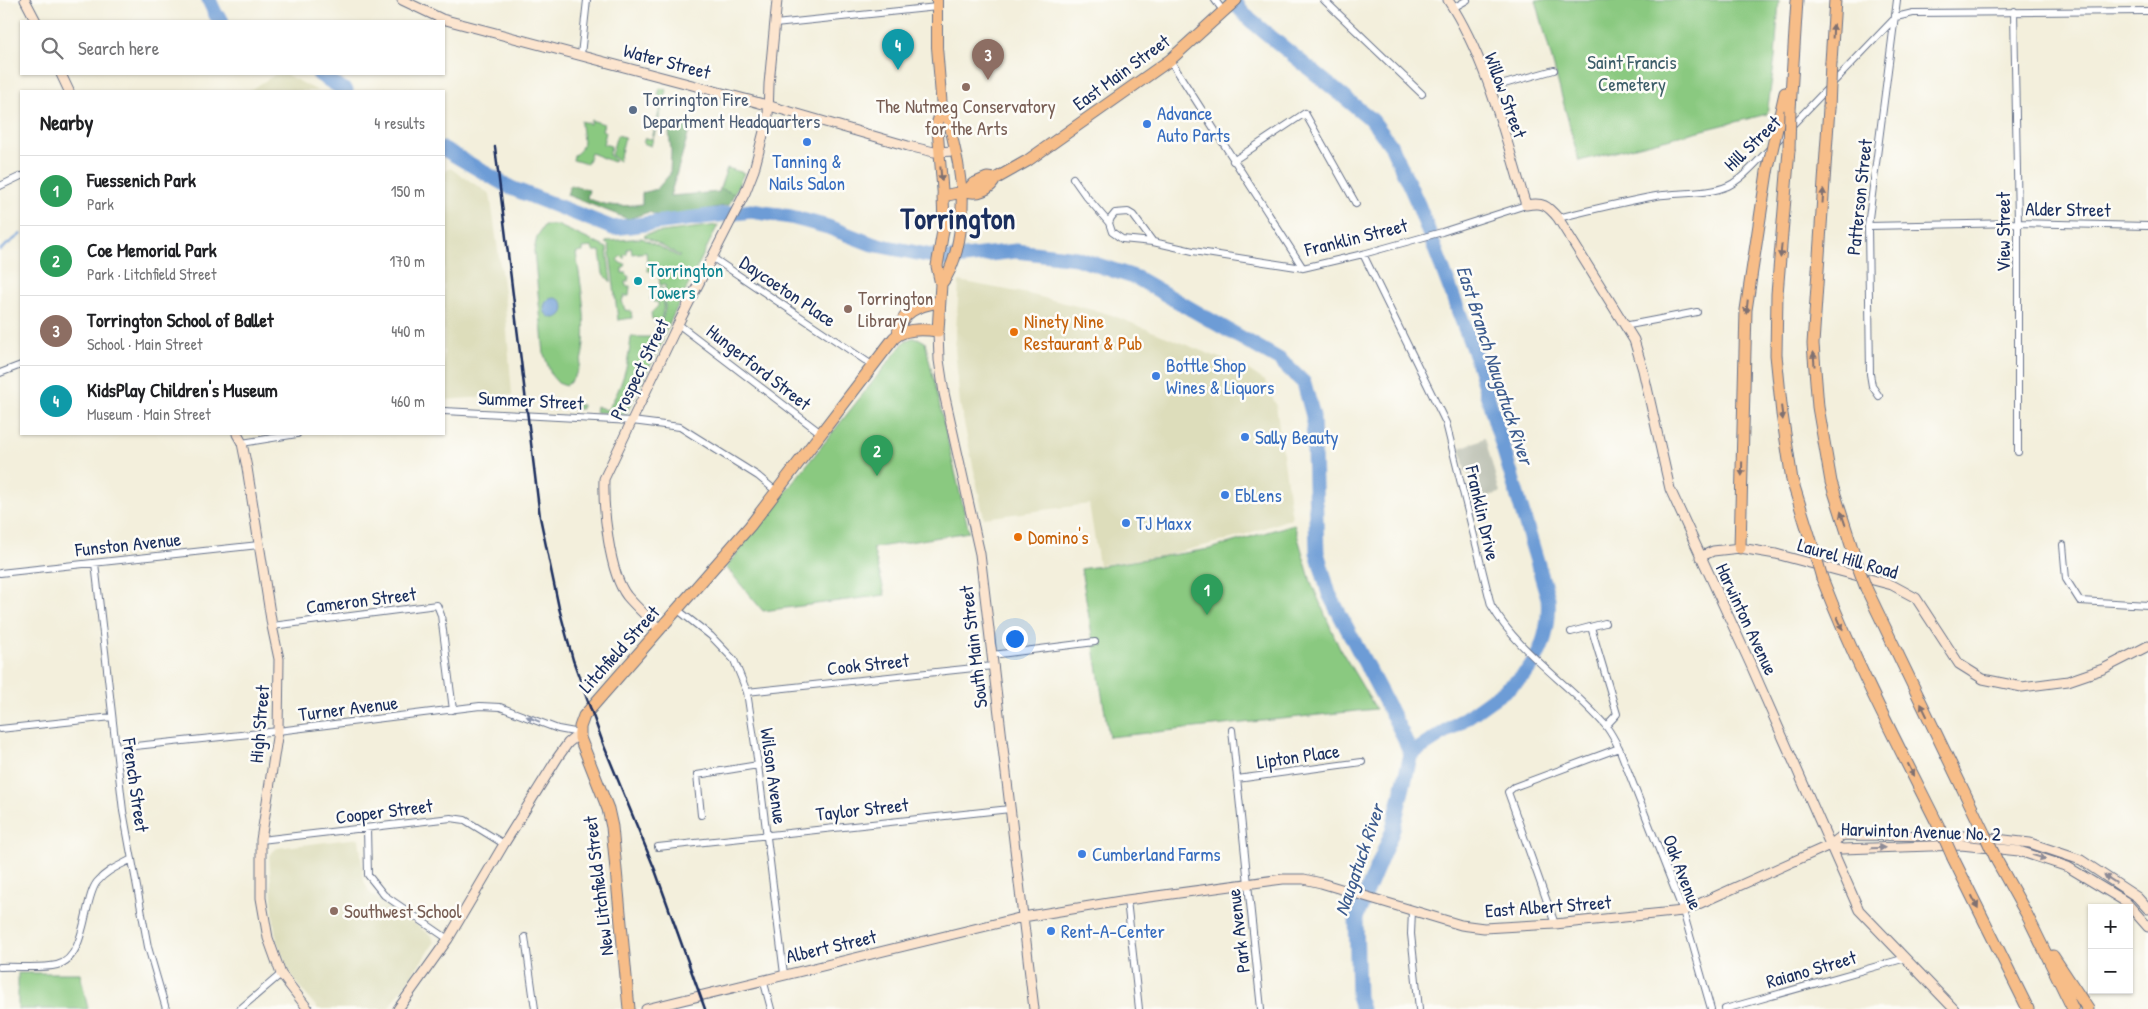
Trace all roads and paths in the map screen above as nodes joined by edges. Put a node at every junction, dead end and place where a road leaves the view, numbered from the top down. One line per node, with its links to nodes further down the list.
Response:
1 (25, 0): 19 (main road)
2 (402, 0): 21 (main road, Water Street)
3 (587, 0): 21 (street)
4 (777, 0): 20 (main road, Prospect Street)
5 (1215, 0): 15 (street)
6 (1236, 0): 15 (highway, East Main Street)
7 (1324, 0): 28 (street)
8 (1448, 0): 14 (main road, Willow Street)
9 (1468, 0): 14 (street)
10 (1797, 0): 23 (highway)
11 (1835, 0): 113 (highway, one-way to 11, bridge)
12 (1897, 0): 18 (street, Patterson Street)
13 (937, 3): 20 (street); 30 (main road)
14 (1453, 8): 26 (main road, Willow Street)
15 (1225, 11): 22 (highway, East Main Street)
16 (2014, 11): 17 (street); 18 (street); 43 (street, View Street)
17 (2148, 11)
18 (1896, 17): 41 (street, Hill Street); 44 (street, Patterson Street)
19 (35, 20)
20 (775, 24): 29 (main road, Prospect Street)
21 (581, 55): 29 (main road, Water Street)
22 (1170, 60): 33 (street); 37 (highway, East Main Street)
23 (1792, 60): 71 (highway, one-way to 71, bridge); 139 (highway, one-way to 139, bridge)
24 (1554, 70): 26 (street)
25 (61, 75): 27 (main road)
26 (1490, 88): 40 (main road, Willow Street)
27 (69, 90)
28 (1422, 94)
29 (769, 106): 32 (main road, Water Street); 48 (main road, Prospect Street)
30 (942, 108): 31 (main road); 32 (main road)
31 (955, 151): 32 (main road, Water Street); 37 (main road)
32 (939, 152): 38 (main road, one-way to 38)
33 (1233, 161): 39 (street); 49 (street)
34 (20, 176): 36 (street)
35 (1073, 178): 42 (street)
36 (0, 186)
37 (964, 195): 38 (highway, East Main Street); 50 (highway, South Main Street)
38 (943, 196): 50 (highway, South Main Street)
39 (1356, 204)
40 (1526, 205): 41 (main road, Franklin Street); 47 (street, Franklin Street)
41 (1558, 218): 54 (main road, Harwinton Avenue)
42 (1109, 222): 46 (street, Franklin Street); 46 (street)
43 (2018, 223): 44 (street, Alder Street); 45 (street, Alder Street); 67 (street, View Street)
44 (1868, 226): 60 (street, Patterson Street)
45 (2148, 226)
46 (1153, 242): 49 (street, Franklin Street)
47 (1363, 254): 49 (street, Franklin Street); 89 (street, Franklin Drive)
48 (712, 258): 53 (main road, Prospect Street); 58 (street, Daycoeton Place)
49 (1303, 268)
50 (941, 284): 51 (highway, South Main Street)
51 (939, 302): 55 (highway, South Main Street); 56 (highway, Litchfield Street)
52 (1697, 312): 54 (street)
53 (678, 324): 62 (main road, Prospect Street); 63 (street, Hungerford Street)
54 (1624, 326): 72 (main road, Harwinton Avenue)
55 (938, 331): 56 (highway); 84 (main road, South Main Street)
56 (898, 334): 58 (highway, Litchfield Street)
57 (20, 365): 59 (street)
58 (872, 365): 63 (highway, Litchfield Street)
59 (0, 373)
60 (1879, 396)
61 (445, 411): 62 (street, Summer Street)
62 (632, 421): 68 (street, Summer Street); 80 (main road, Prospect Street)
63 (822, 434): 68 (highway, Litchfield Street)
64 (238, 435): 66 (main road, High Street)
65 (291, 435): 66 (street)
66 (242, 443): 69 (main road, High Street)
67 (2018, 452)
68 (777, 492): 76 (highway, Litchfield Street)
69 (259, 545): 73 (street, Funston Avenue); 78 (main road, High Street)
70 (2064, 545): 75 (street)
71 (1740, 548): 72 (main road, Laurel Hill Road); 83 (main road, Laurel Hill Road)
72 (1700, 557): 105 (main road, Harwinton Avenue)
73 (95, 563): 74 (street, Funston Avenue); 88 (street, French Street)
74 (0, 573)
75 (2148, 605)
76 (678, 610): 80 (highway, Litchfield Street); 86 (street, Wilson Avenue)
77 (1605, 623): 79 (street)
78 (272, 626): 87 (street, Cameron Street); 92 (main road, High Street)
79 (1591, 626): 81 (street); 89 (street)
80 (660, 630): 93 (highway, Litchfield Street)
81 (1571, 632)
82 (1095, 642): 84 (street)
83 (2148, 646)
84 (992, 655): 85 (main road, South Main Street)
85 (993, 666): 86 (street, Cook Street); 99 (main road, South Main Street)
86 (746, 692): 97 (street, Wilson Avenue)
87 (453, 710): 92 (street, Turner Avenue); 93 (street, Turner Avenue, one-way to 87)
88 (112, 717): 90 (street); 94 (street, French Street)
89 (1606, 726): 95 (street, Franklin Drive)
90 (0, 729)
91 (1232, 730): 98 (street, Park Avenue)
92 (278, 731): 94 (street, Turner Avenue); 103 (main road, High Street)
93 (580, 733): 104 (main road, Litchfield Street); 129 (highway, New Litchfield Street)
94 (116, 748): 107 (street, French Street)
95 (1619, 748): 112 (street, Oak Avenue); 115 (street)
96 (1362, 762): 98 (street, Lipton Place)
97 (758, 765): 100 (street); 102 (street, Wilson Avenue)
98 (1237, 779): 108 (street, Park Avenue)
99 (1010, 809): 102 (street, Taylor Street); 114 (main road, South Main Street)
100 (700, 815)
101 (366, 828): 103 (street, Cooper Street); 104 (street, Cooper Street); 118 (street)
102 (767, 834): 106 (street, Taylor Street); 122 (street, Wilson Avenue)
103 (261, 840): 121 (main road, High Street)
104 (504, 844): 118 (main road, Litchfield Street)
105 (1830, 845): 110 (main road, Harwinton Avenue No. 2, one-way to 105); 112 (main road, East Albert Street); 116 (main road, Harwinton Avenue No. 2, one-way to 116); 119 (main road, Harwinton Avenue)
106 (658, 847)
107 (132, 859): 120 (street); 124 (street, French Street)
108 (1248, 884): 109 (main road, East Albert Street); 111 (main road, East Albert Street); 134 (street, Park Avenue)
109 (1127, 900): 114 (main road, East Albert Street); 133 (street)
110 (2148, 909)
111 (1412, 910): 115 (main road, East Albert Street); 135 (street)
112 (1683, 911): 115 (main road, East Albert Street); 136 (street, Oak Avenue)
113 (2026, 913): 140 (highway); 141 (highway)
114 (1023, 917): 122 (main road, Albert Street); 132 (main road, South Main Street)
115 (1554, 924)
116 (2148, 927)
117 (525, 938): 128 (street)
118 (448, 939): 127 (main road, Litchfield Street)
119 (1906, 958): 137 (street, Raiano Street); 138 (main road, Harwinton Avenue)
120 (0, 967)
121 (282, 974): 125 (street); 126 (main road, High Street)
122 (784, 974): 123 (main road, Albert Street)
123 (763, 979): 130 (main road, Albert Street); 131 (street)
124 (166, 1009)
125 (240, 1009)
126 (308, 1009)
127 (398, 1009)
128 (535, 1009)
129 (629, 1009)
130 (646, 1009)
131 (771, 1009)
132 (1034, 1009)
133 (1139, 1009)
134 (1261, 1009)
135 (1419, 1009)
136 (1711, 1009)
137 (1725, 1009)
138 (1954, 1009)
139 (2028, 1009)
140 (2072, 1009)
141 (2088, 1009)

